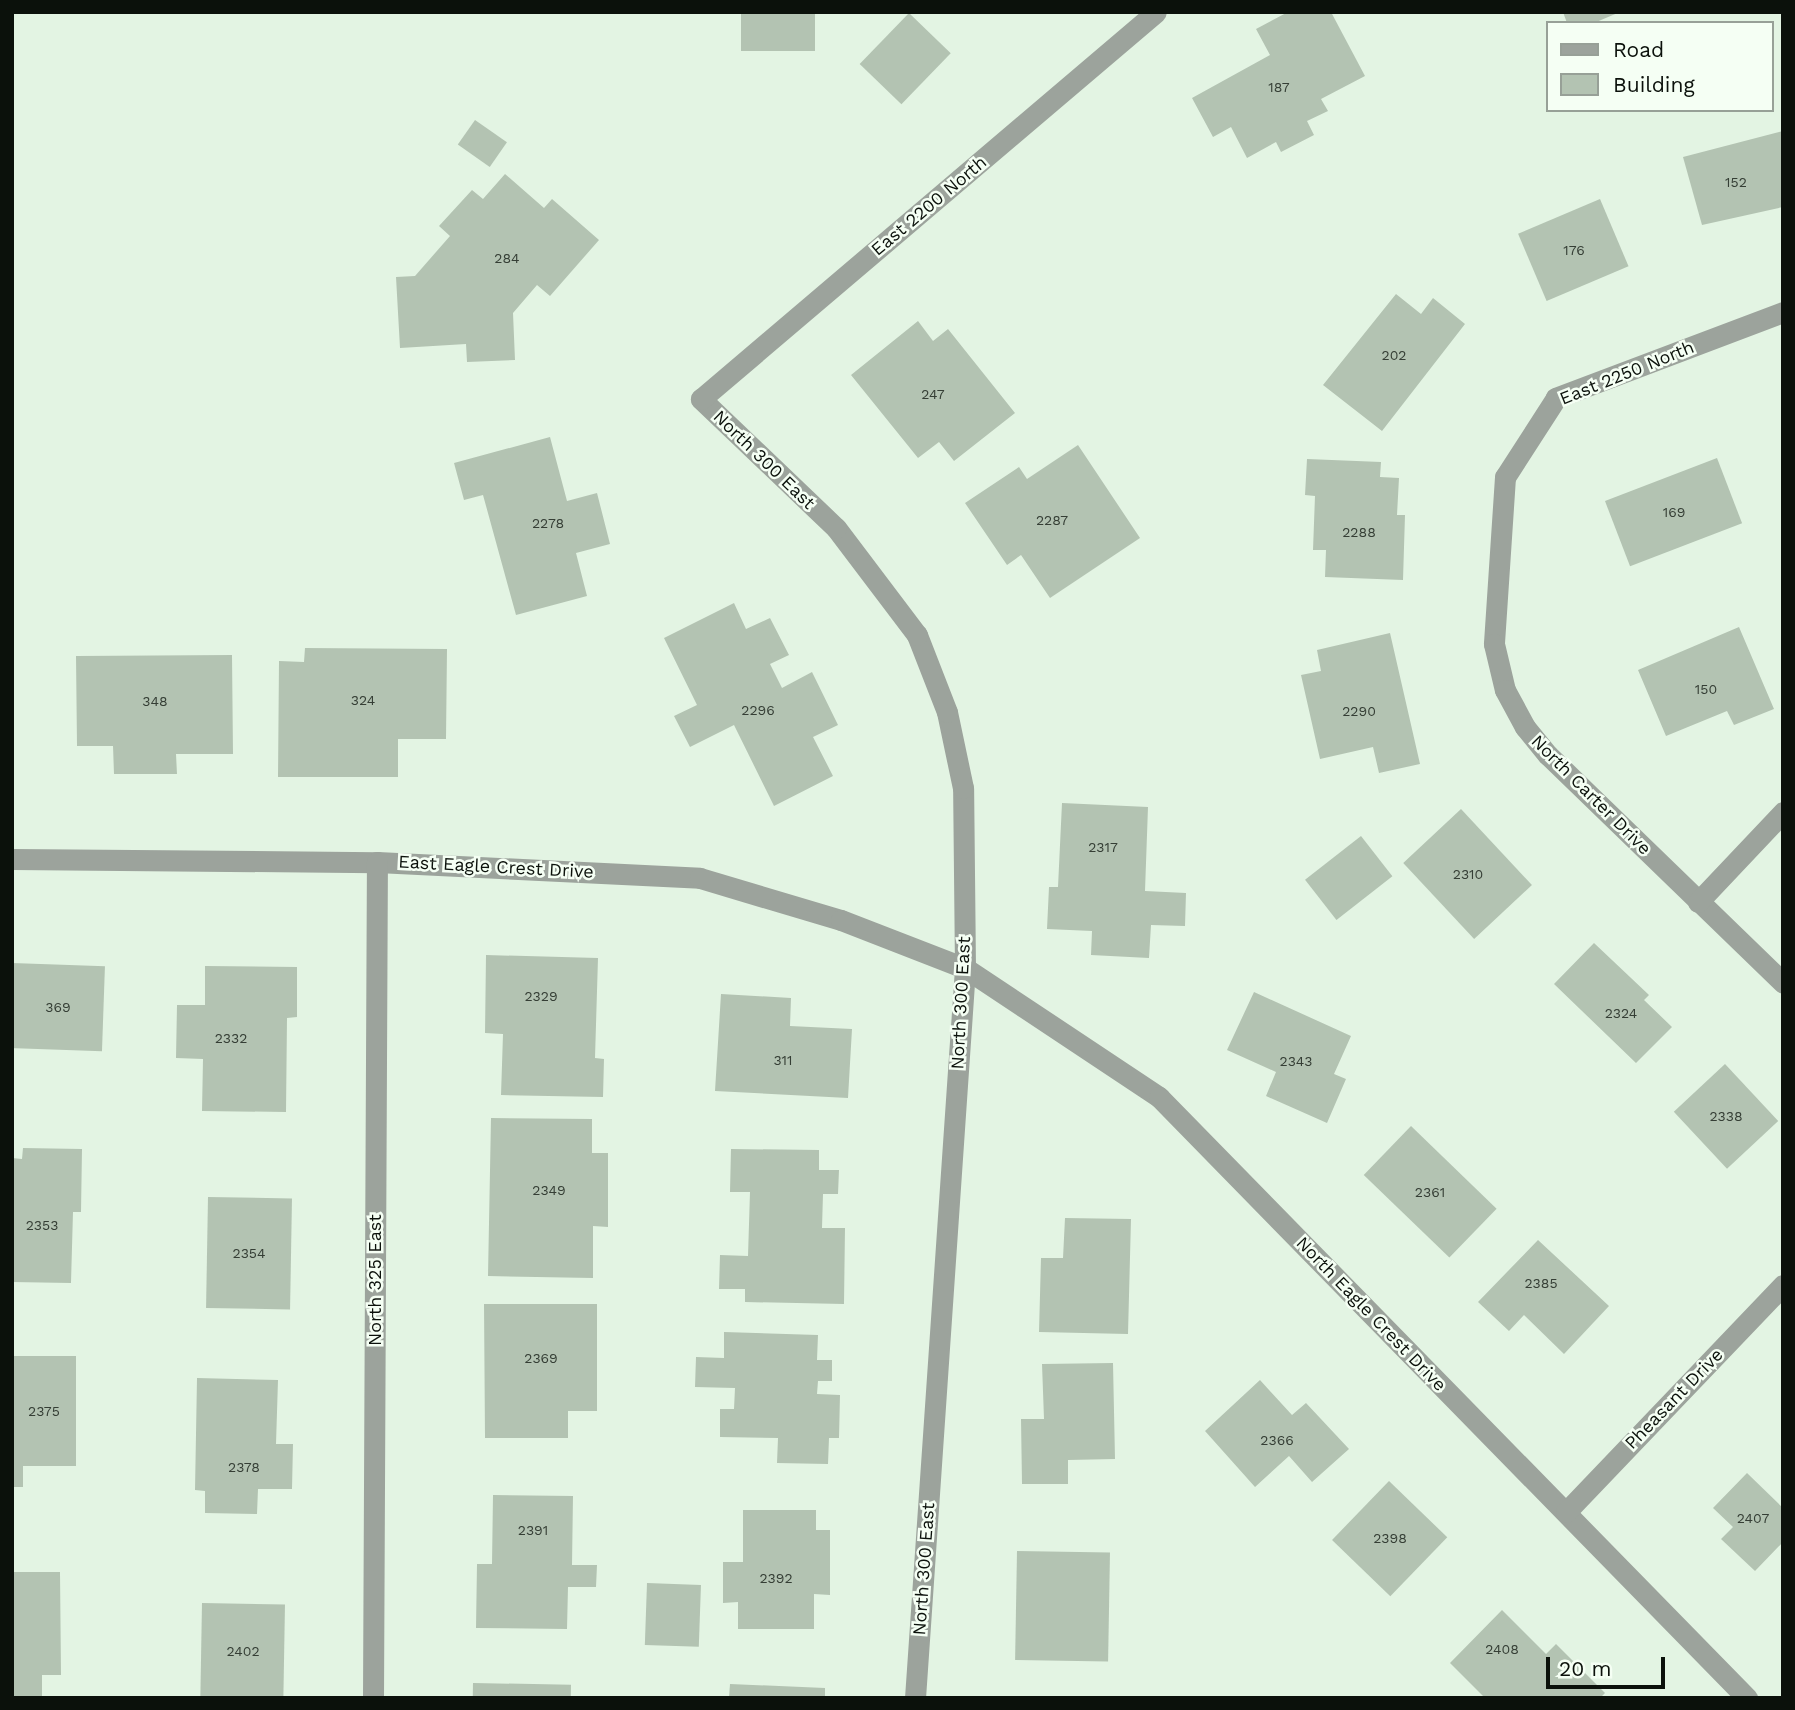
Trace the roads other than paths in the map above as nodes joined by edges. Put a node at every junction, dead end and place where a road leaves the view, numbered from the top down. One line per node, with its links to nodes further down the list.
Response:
1 (1156, 12): 3 (street, East 2200 North)
2 (1783, 312): 4 (street, East 2250 North)
3 (701, 400): 9 (street, North 300 East)
4 (1505, 477): 8 (street, North Carter Drive)
5 (1783, 812): 8 (street)
6 (12, 859): 7 (street, East Eagle Crest Drive)
7 (377, 862): 9 (street, East Eagle Crest Drive); 14 (street, North 325 East)
8 (1698, 902): 10 (street, North Carter Drive)
9 (965, 968): 12 (street, North Eagle Crest Drive); 13 (street, North 300 East)
10 (1783, 983)
11 (1783, 1285): 12 (street, Pheasant Drive)
12 (1566, 1512): 15 (street, North Eagle Crest Drive)
13 (917, 1697)
14 (373, 1698)
15 (1746, 1698)

